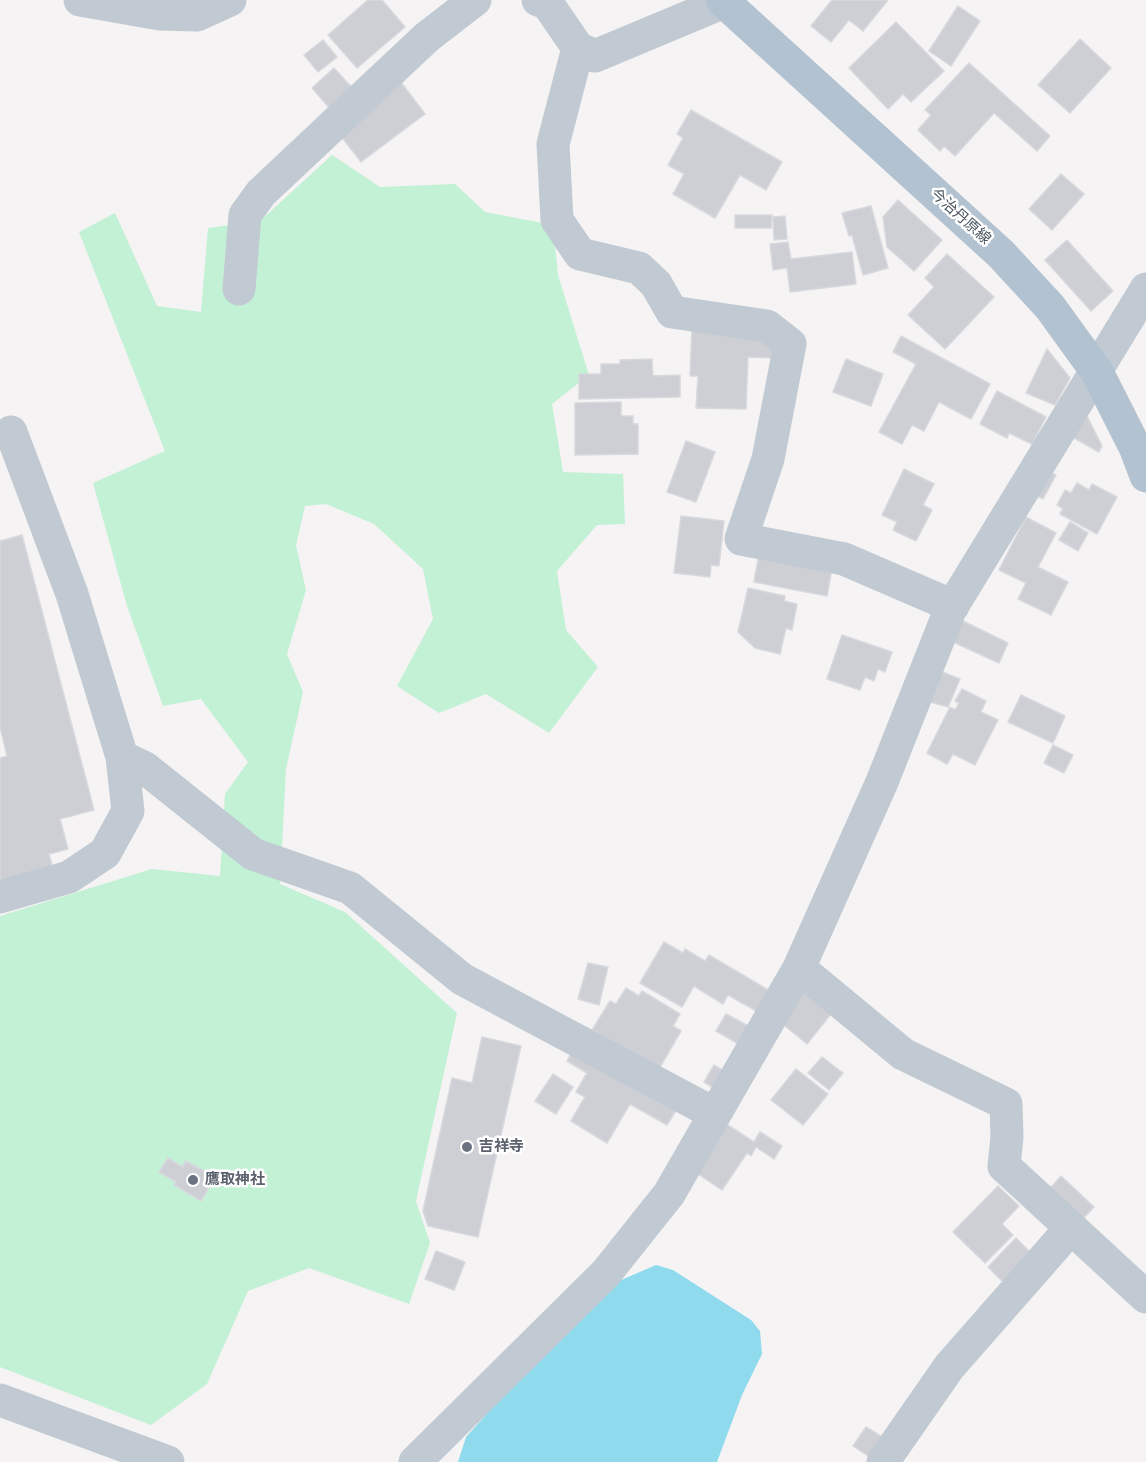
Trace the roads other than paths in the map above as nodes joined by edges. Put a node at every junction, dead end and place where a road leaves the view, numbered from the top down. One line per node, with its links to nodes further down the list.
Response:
1 (80, 0): 2 (street)
2 (230, 0)
3 (475, 0): 7 (street)
4 (538, 0): 6 (street)
5 (723, 1): 6 (street); 9 (main road, 今治丹原線)
6 (578, 48): 12 (street)
7 (240, 289)
8 (1146, 289): 9 (street)
9 (1097, 372): 11 (main road, 今治丹原線); 12 (street)
10 (11, 432): 13 (street)
11 (1146, 476)
12 (953, 606): 15 (street)
13 (122, 757): 14 (street); 16 (street)
14 (0, 897)
15 (799, 969): 16 (street); 17 (street)
16 (715, 1114): 21 (street)
17 (1071, 1228): 18 (street); 22 (street)
18 (1146, 1297)
19 (0, 1400): 20 (street)
20 (168, 1462)
21 (415, 1462)
22 (883, 1462)

